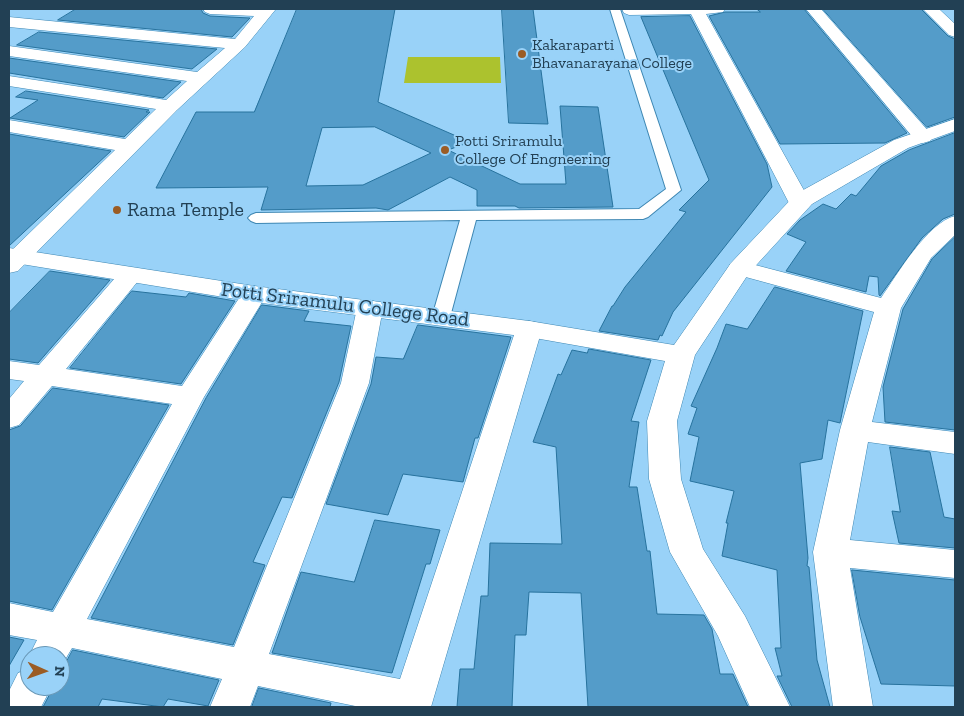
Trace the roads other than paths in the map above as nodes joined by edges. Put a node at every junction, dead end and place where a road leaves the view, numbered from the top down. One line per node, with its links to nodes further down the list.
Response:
1 (210, 9): 7 (street)
2 (622, 9): 3 (street); 22 (lane)
3 (696, 9): 4 (street); 21 (street)
4 (718, 9)
5 (813, 9): 19 (street)
6 (930, 9): 9 (street)
7 (266, 11): 11 (street)
8 (9, 22): 10 (street)
9 (955, 32)
10 (167, 37): 11 (street); 13 (street)
11 (239, 44): 14 (street)
12 (9, 52): 13 (street)
13 (124, 68): 14 (street)
14 (200, 78): 16 (street)
15 (9, 82): 16 (street)
16 (170, 106): 20 (street)
17 (955, 125): 19 (street)
18 (9, 126): 20 (street)
19 (923, 137): 21 (street)
20 (129, 146): 25 (street)
21 (800, 203): 26 (street)
22 (469, 216): 23 (lane); 31 (lane)
23 (256, 218)
24 (955, 223): 30 (street)
25 (12, 259): 27 (street, Potti Sriramulu College Road)
26 (740, 268): 30 (street); 33 (street)
27 (131, 275): 28 (street, Potti Sriramulu College Road); 35 (street)
28 (254, 294): 29 (street, Potti Sriramulu College Road); 36 (street)
29 (370, 308): 31 (street, Potti Sriramulu College Road); 44 (street)
30 (888, 308): 38 (street)
31 (441, 317): 32 (street, Potti Sriramulu College Road)
32 (529, 328): 33 (street, Potti Sriramulu College Road); 46 (street)
33 (681, 356): 49 (street)
34 (9, 370): 35 (street)
35 (45, 375): 36 (street); 37 (street)
36 (190, 397): 43 (street)
37 (9, 418)
38 (856, 430): 39 (street); 40 (street)
39 (955, 443)
40 (830, 552): 41 (street); 50 (street)
41 (955, 564)
42 (9, 619): 43 (street)
43 (54, 644): 44 (street)
44 (246, 668): 46 (street); 48 (street)
45 (26, 696): 47 (street)
46 (412, 703)
47 (20, 707)
48 (230, 707)
49 (770, 707)
50 (853, 707)

